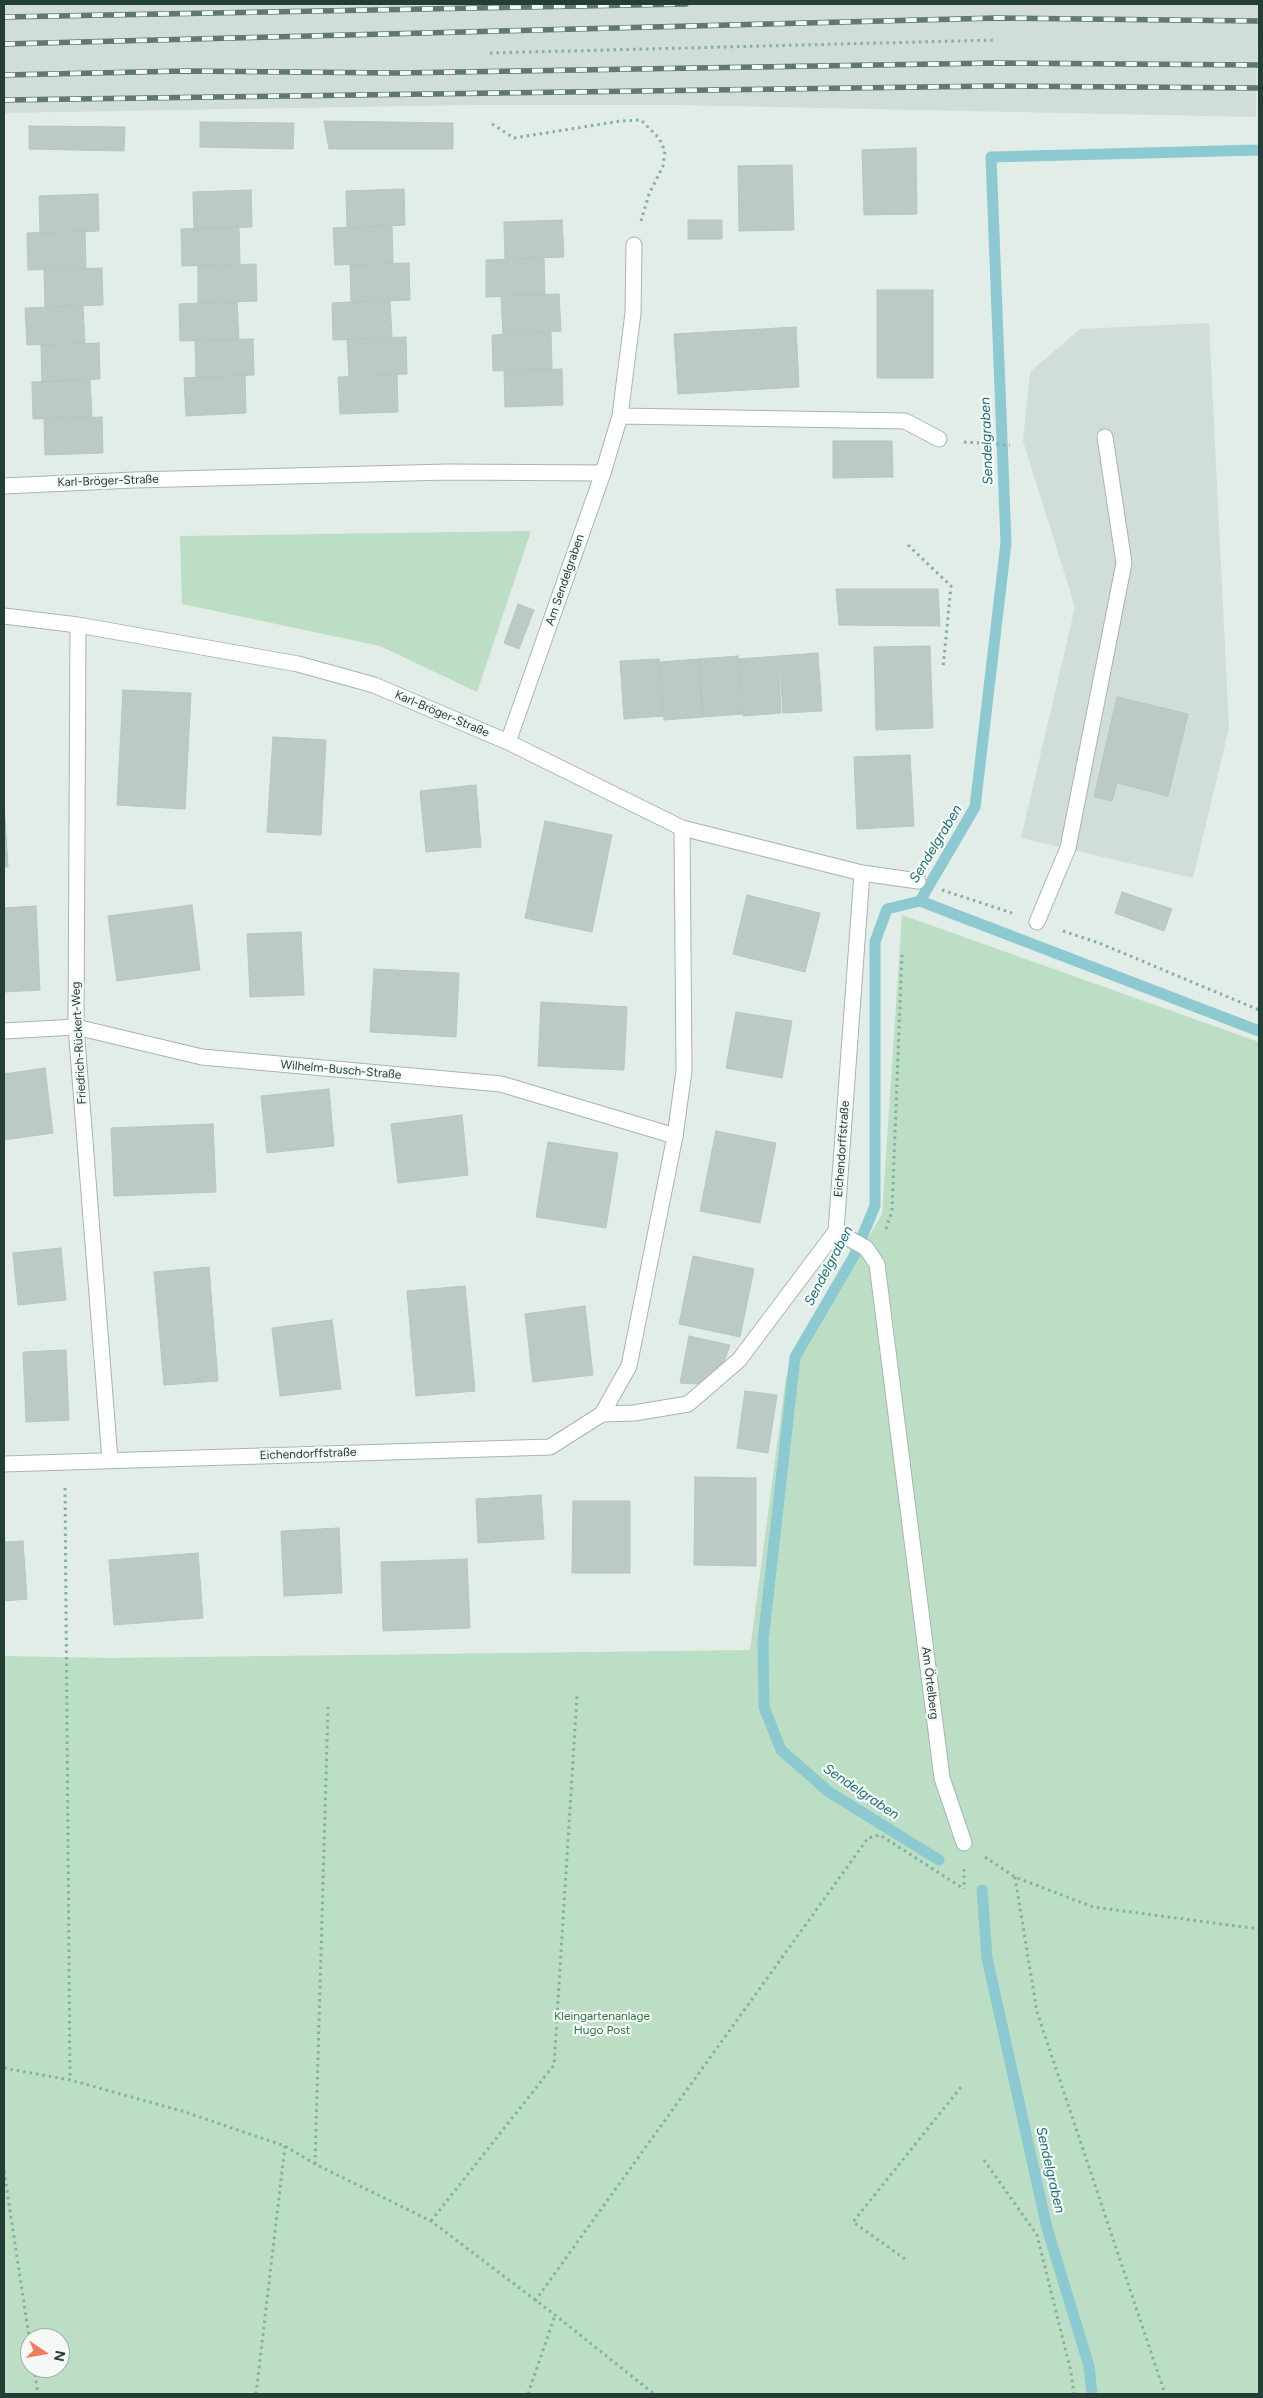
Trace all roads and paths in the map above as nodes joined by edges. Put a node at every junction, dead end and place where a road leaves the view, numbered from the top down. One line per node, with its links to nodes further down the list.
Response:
1 (996, 40): 2 (path)
2 (490, 53)
3 (492, 124): 4 (path)
4 (634, 246): 5 (street, Am Sendelgraben)
5 (620, 416): 7 (street); 10 (street, Am Sendelgraben)
6 (1105, 437): 21 (street)
7 (939, 439)
8 (974, 443): 9 (path)
9 (1010, 445)
10 (603, 473): 11 (street, Karl-Bröger-Straße); 16 (street, Am Sendelgraben)
11 (4, 486)
12 (908, 545): 15 (path)
13 (4, 616): 14 (street, Karl-Bröger-Straße)
14 (78, 625): 16 (street, Karl-Bröger-Straße); 24 (street, Friedrich-Rückert-Weg)
15 (943, 668)
16 (508, 742): 17 (street, Karl-Bröger-Straße)
17 (682, 828): 18 (street, Karl-Bröger-Straße); 26 (street, Eichendorffstraße)
18 (862, 873): 19 (street, Karl-Bröger-Straße); 27 (street, Eichendorffstraße)
19 (918, 881)
20 (942, 890): 21 (path)
21 (1037, 922): 23 (path)
22 (902, 953): 28 (path)
23 (1259, 1010)
24 (76, 1027): 25 (street, Wilhelm-Busch-Straße); 26 (street, Wilhelm-Busch-Straße); 30 (street, Friedrich-Rückert-Weg)
25 (4, 1031)
26 (675, 1136): 29 (street, Eichendorffstraße)
27 (836, 1231): 28 (street, Am Örtelberg); 29 (street)
28 (877, 1264): 35 (street, Am Örtelberg)
29 (602, 1414): 30 (street, Eichendorffstraße)
30 (110, 1460): 31 (street, Eichendorffstraße)
31 (64, 1462): 32 (street, Eichendorffstraße); 40 (path)
32 (4, 1464)
33 (576, 1696): 46 (path)
34 (328, 1707): 44 (path)
35 (964, 1843): 36 (path)
36 (1016, 1877): 38 (path); 57 (path)
37 (964, 1889): 48 (path)
38 (1259, 1929)
39 (4, 2068): 40 (path)
40 (70, 2080): 42 (path)
41 (961, 2087): 47 (path)
42 (285, 2146): 44 (path); 53 (path)
43 (984, 2160): 56 (path)
44 (315, 2164): 46 (path)
45 (4, 2171): 50 (path)
46 (431, 2221): 48 (path)
47 (905, 2259)
48 (535, 2301): 49 (path)
49 (555, 2315): 54 (path); 55 (path)
50 (28, 2328)
51 (36, 2378): 52 (path)
52 (38, 2394)
53 (256, 2394)
54 (528, 2394)
55 (654, 2394)
56 (1074, 2394)
57 (1165, 2394)

